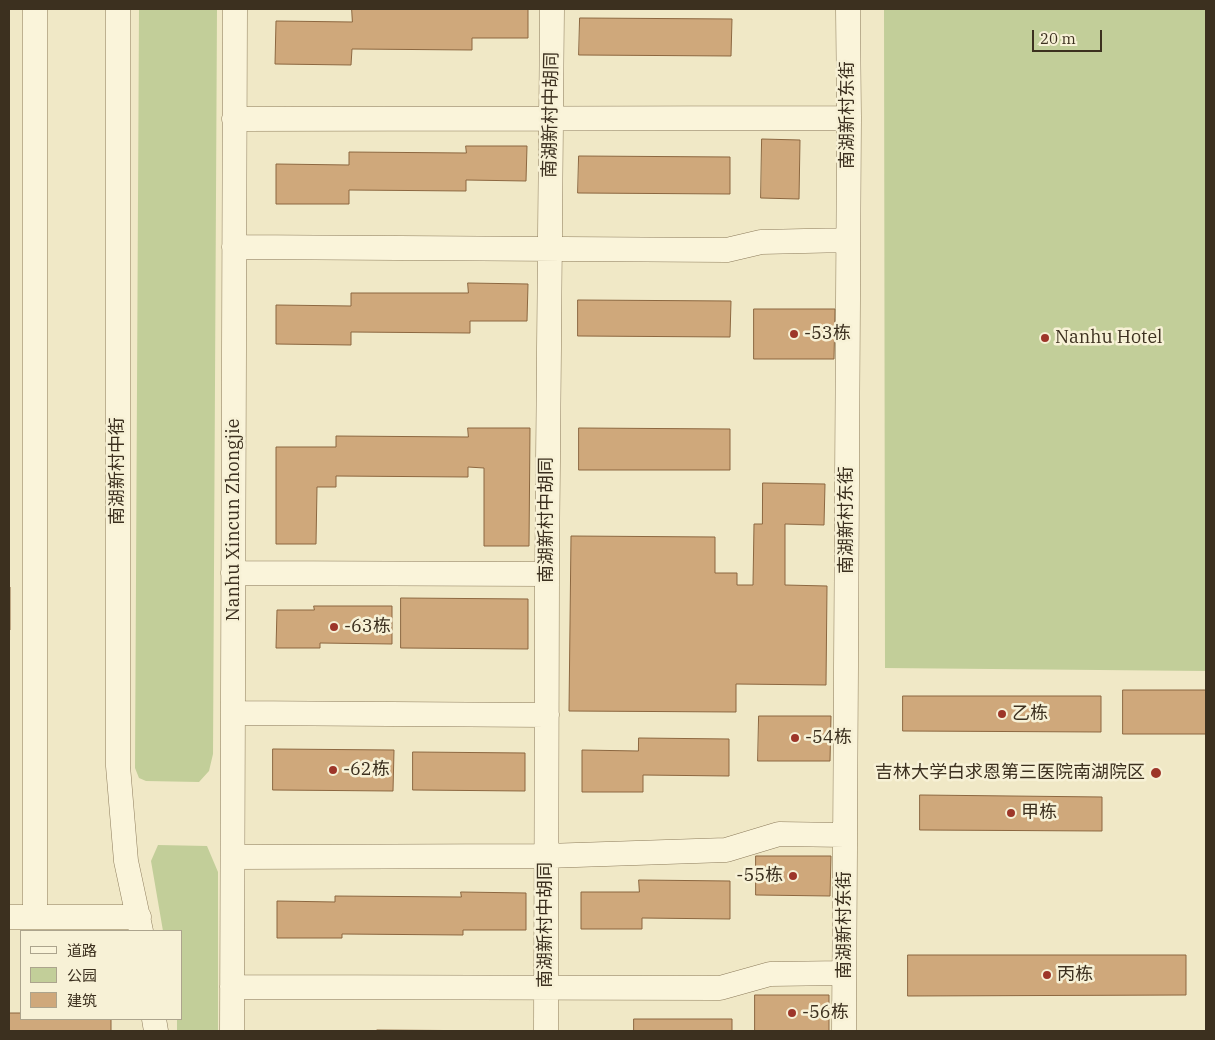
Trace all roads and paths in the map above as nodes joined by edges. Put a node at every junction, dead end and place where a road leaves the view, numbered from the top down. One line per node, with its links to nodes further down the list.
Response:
1 (35, 9): 20 (street)
2 (118, 9): 21 (street, 南湖新村中街)
3 (235, 9): 7 (street, Nanhu Xincun Zhongjie)
4 (552, 9): 8 (street, 南湖新村中胡同)
5 (848, 9): 6 (street, 南湖新村东街)
6 (849, 118): 8 (street); 9 (street, 南湖新村东街)
7 (234, 119): 8 (street); 10 (street, Nanhu Xincun Zhongjie)
8 (551, 120): 11 (street, 南湖新村中胡同)
9 (848, 240): 11 (street); 16 (street, 南湖新村东街)
10 (234, 247): 11 (street); 12 (street, Nanhu Xincun Zhongjie)
11 (550, 248): 13 (street, 南湖新村中胡同)
12 (234, 573): 13 (street); 14 (street, Nanhu Xincun Zhongjie)
13 (547, 574): 15 (street, 南湖新村中胡同)
14 (233, 713): 15 (street); 18 (street, Nanhu Xincun Zhongjie)
15 (547, 715): 17 (street, 南湖新村中胡同)
16 (845, 835): 17 (street); 22 (street, 南湖新村东街)
17 (546, 856): 18 (street); 24 (street, 南湖新村中胡同)
18 (233, 857): 23 (street, Nanhu Xincun Zhongjie)
19 (9, 917): 20 (street)
20 (35, 917): 21 (street)
21 (140, 924)
22 (844, 973): 24 (street); 27 (street, 南湖新村东街)
23 (232, 987): 24 (street); 25 (street, Nanhu Xincun Zhongjie)
24 (546, 988): 26 (street, 南湖新村中胡同)
25 (232, 1031)
26 (546, 1031)
27 (844, 1031)

